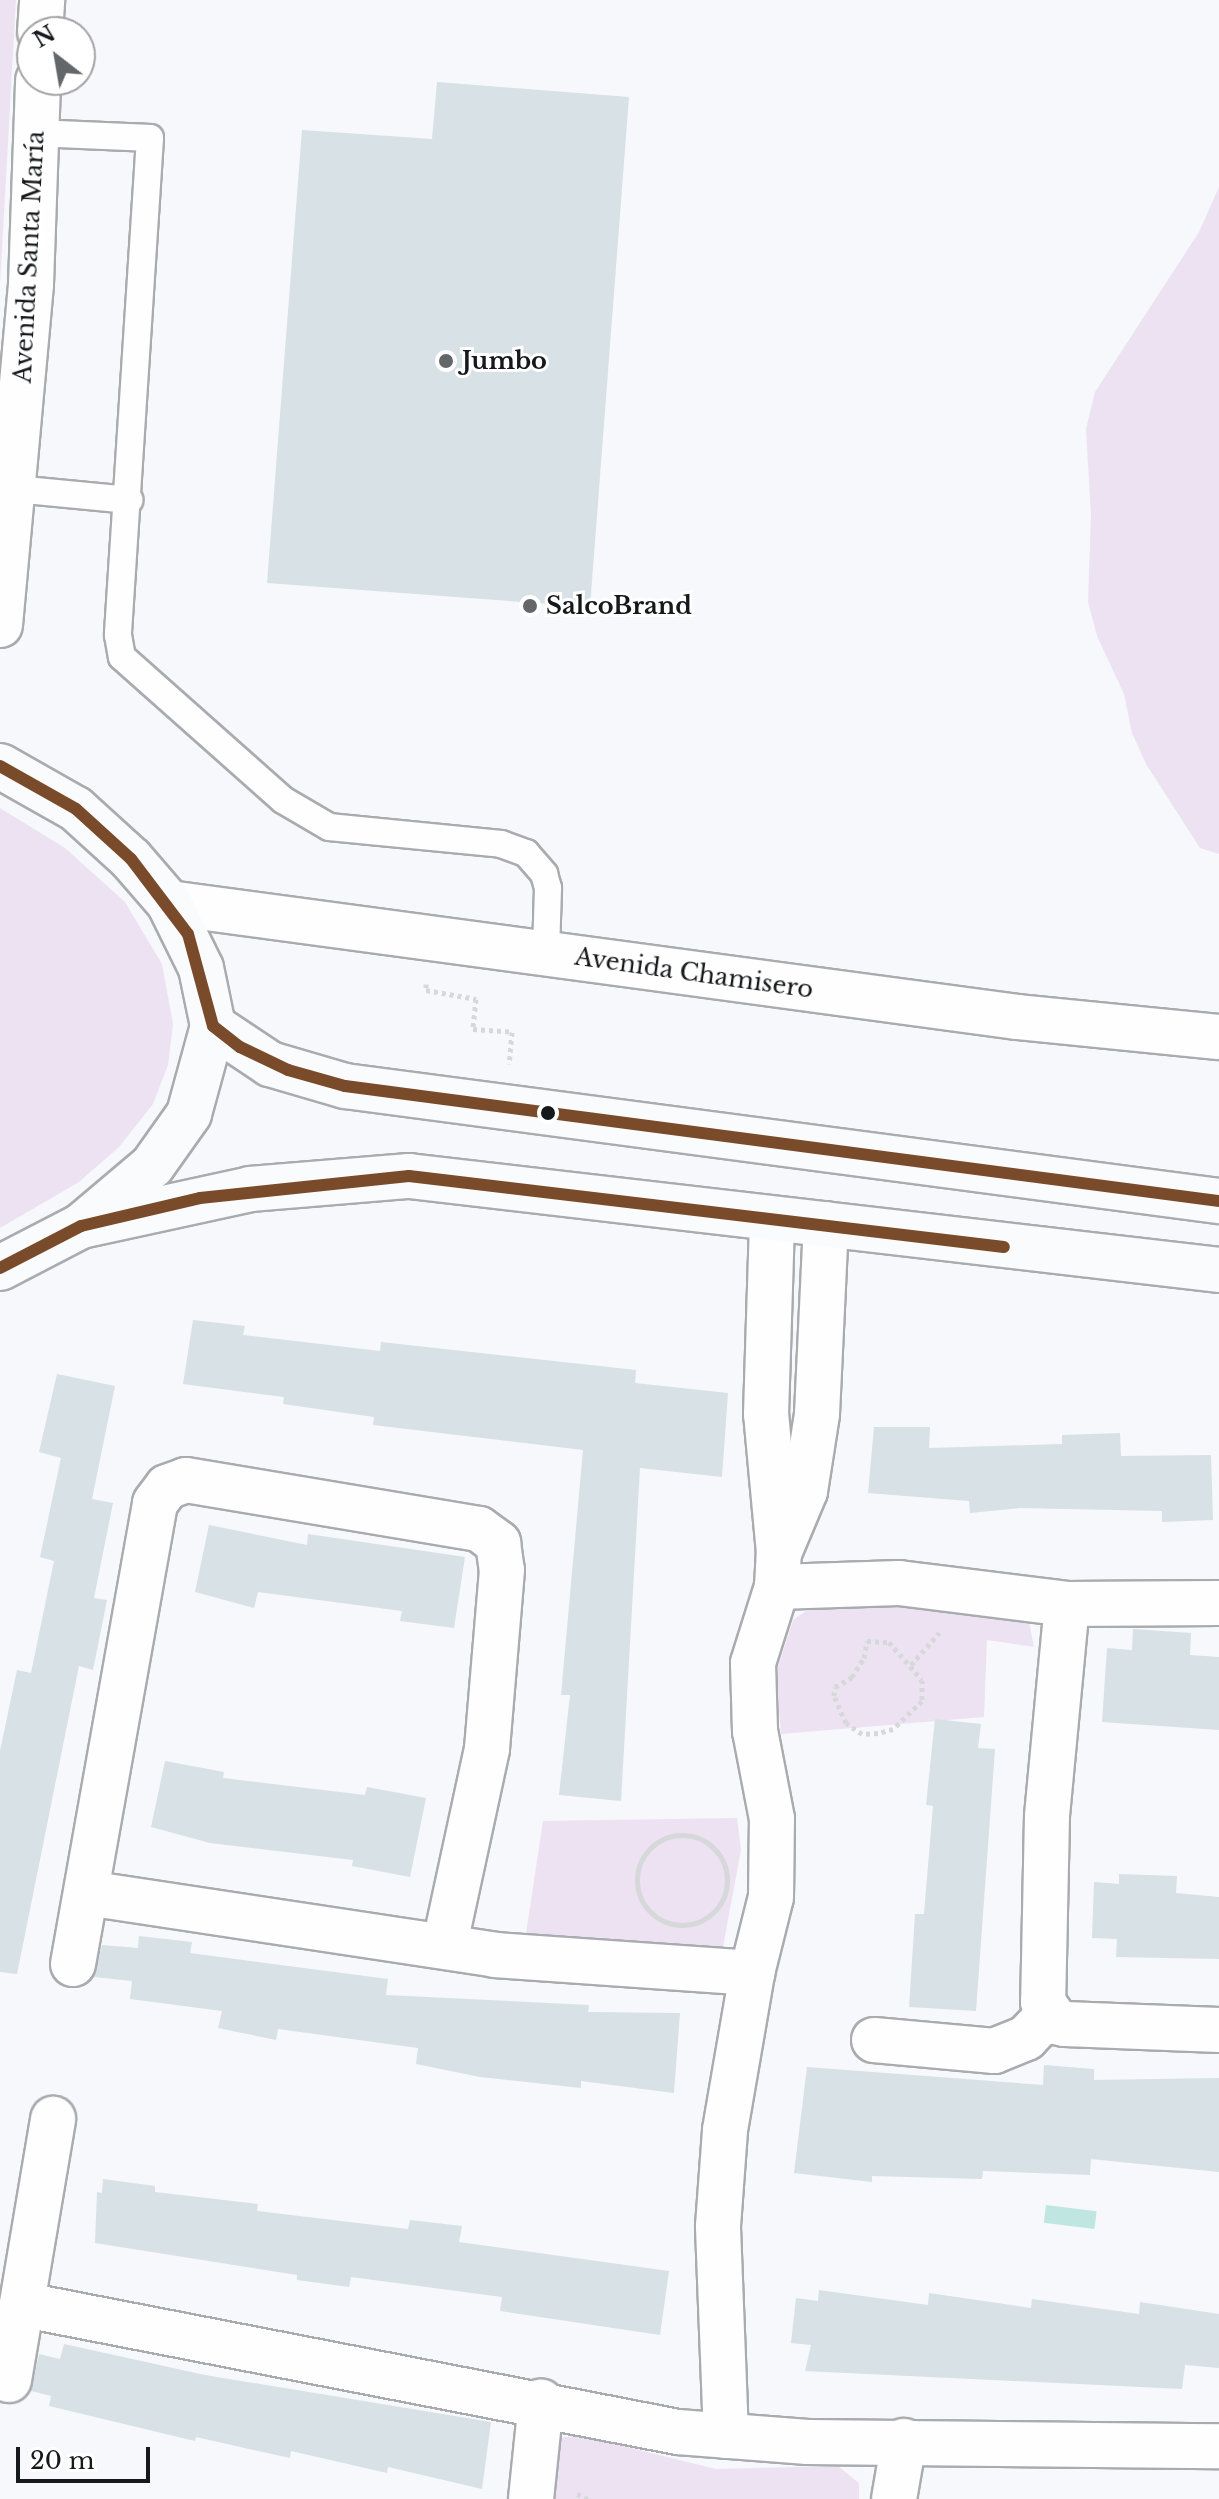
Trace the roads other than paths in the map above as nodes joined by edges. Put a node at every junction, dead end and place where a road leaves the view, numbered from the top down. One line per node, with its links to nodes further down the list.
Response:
1 (37, 96): 2 (street, Avenida Santa María)
2 (36, 133): 3 (street, Avenida Santa María); 4 (lane)
3 (15, 489): 4 (lane); 5 (street, Avenida Santa María)
4 (129, 500): 8 (lane)
5 (0, 625)
6 (0, 766): 7 (street)
7 (169, 903): 8 (street, Avenida Chamisero); 9 (street)
8 (546, 953): 10 (street, Avenida Chamisero)
9 (213, 1026): 11 (street); 14 (street)
10 (1219, 1037)
11 (1219, 1201)
12 (772, 1219): 13 (street); 14 (street); 17 (street)
13 (826, 1224): 16 (street); 17 (street)
14 (81, 1226): 15 (street)
15 (0, 1268)
16 (1219, 1270)
17 (778, 1570): 19 (street); 23 (street)
18 (1219, 1603): 19 (street)
19 (1067, 1604): 24 (street)
20 (87, 1893): 21 (street); 21 (street); 22 (street)
21 (445, 1944): 23 (street)
22 (73, 1964)
23 (752, 1973): 31 (street)
24 (1050, 2013): 25 (street); 26 (street)
25 (1219, 2030)
26 (874, 2040)
27 (53, 2119): 28 (street)
28 (25, 2305): 29 (street); 30 (street)
29 (9, 2380)
30 (541, 2402): 31 (street); 34 (street)
31 (726, 2436): 32 (street)
32 (904, 2441): 33 (street); 35 (street)
33 (1219, 2446)
34 (531, 2499)
35 (894, 2499)

